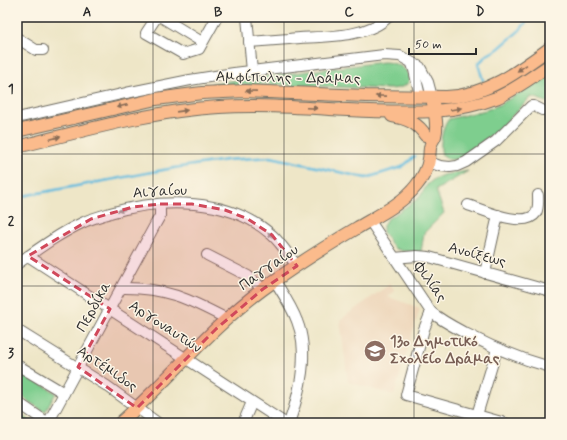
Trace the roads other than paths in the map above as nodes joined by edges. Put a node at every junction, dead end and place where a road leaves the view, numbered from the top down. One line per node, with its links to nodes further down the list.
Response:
1 (160, 17): 6 (street); 6 (street)
2 (217, 17): 6 (street)
3 (247, 17): 7 (street)
4 (388, 17): 7 (street)
5 (17, 38): 9 (street)
6 (202, 42)
7 (249, 42): 12 (street)
8 (550, 48): 14 (main road, Αμφίπολης - Δράμας, one-way to 14)
9 (43, 50)
10 (412, 64): 12 (street); 13 (street); 14 (street)
11 (550, 65): 18 (main road, Αμφίπολης - Δράμας, one-way to 11)
12 (252, 71): 19 (street)
13 (420, 96): 14 (main road, Αμφίπολης - Δράμας); 17 (main road); 20 (main road, Αμφίπολης - Δράμας, one-way to 20)
14 (432, 97): 18 (main road, Παγγαίου)
15 (333, 109): 17 (main road, Αμφίπολης - Δράμας); 21 (main road, Αμφίπολης - Δράμας, one-way to 15); 22 (main road)
16 (542, 110): 22 (street)
17 (422, 111): 18 (main road, Αμφίπολης - Δράμας); 22 (main road)
18 (435, 111): 22 (main road, Παγγαίου)
19 (17, 118)
20 (17, 131)
21 (17, 147)
22 (429, 149): 27 (main road, Παγγαίου)
23 (538, 195): 26 (street)
24 (160, 204): 29 (street, Αιγαίου, one-way to 29); 32 (street, Αιγαίου, one-way to 24); 35 (street, Περδίκα)
25 (468, 205): 26 (street)
26 (498, 215): 33 (street)
27 (370, 221): 30 (street, Φιλίας); 32 (main road, Παγγαίου)
28 (207, 255): 36 (street)
29 (28, 256): 31 (street, Αιγαίου); 38 (street, Αργοναυτών)
30 (394, 258): 33 (street, Ανοίξεως); 39 (street, Φιλίας)
31 (17, 264)
32 (297, 266): 34 (main road, Παγγαίου)
33 (484, 273): 37 (street, Ανοίξεως)
34 (275, 281): 36 (main road, Παγγαίου); 57 (street)
35 (121, 288): 38 (street, Περδίκα); 40 (street)
36 (263, 289): 40 (main road, Παγγαίου)
37 (550, 291)
38 (110, 309): 43 (street, Αργοναυτών); 45 (street, Περδίκα)
39 (431, 312): 42 (street, Φιλίας); 51 (street)
40 (227, 319): 43 (main road, Παγγαίου)
41 (17, 330): 45 (street, Αρτέμιδος)
42 (497, 349): 46 (street, Φιλίας); 51 (street)
43 (186, 358): 49 (street, Αργοναυτών); 50 (main road, Παγγαίου)
44 (17, 365): 47 (street)
45 (78, 367): 47 (street, Περδίκα); 50 (street, Αρτέμιδος)
46 (550, 367)
47 (64, 392): 52 (street, Περδίκα)
48 (17, 402): 52 (street, Περδίκα)
49 (252, 402): 55 (street); 56 (street, Αργοναυτών)
50 (137, 408): 53 (main road, Παγγαίου); 54 (street, Αρτέμιδος)
51 (477, 415): 58 (street)
52 (48, 423)
53 (120, 423)
54 (158, 423)
55 (243, 423)
56 (285, 423)
57 (289, 423)
58 (505, 423)

